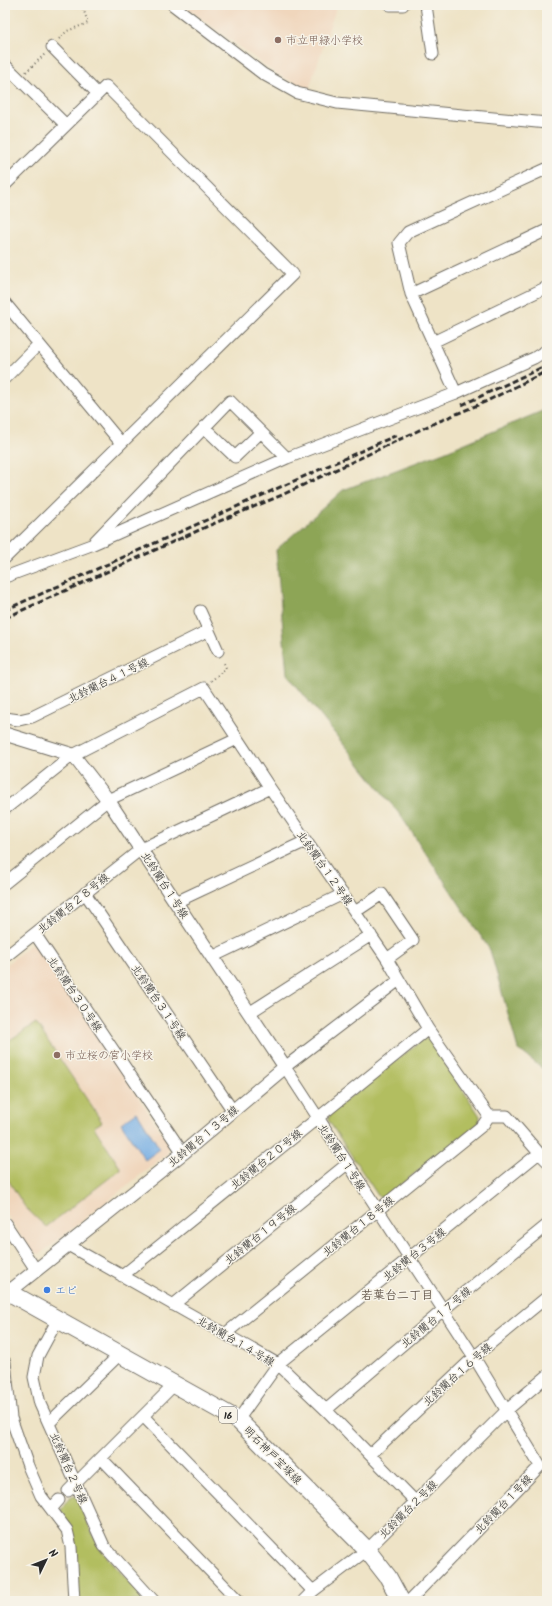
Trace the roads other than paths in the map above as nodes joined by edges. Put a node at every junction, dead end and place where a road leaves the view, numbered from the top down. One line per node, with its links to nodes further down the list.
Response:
1 (173, 5): 9 (street)
2 (390, 5): 3 (street)
3 (403, 5)
4 (426, 5): 6 (street)
5 (52, 47): 8 (street)
6 (433, 54)
7 (5, 65): 10 (street)
8 (98, 94): 10 (street); 24 (street)
9 (547, 123)
10 (66, 125): 12 (street)
11 (547, 171): 15 (street)
12 (5, 185)
13 (547, 230): 15 (street)
14 (547, 287): 17 (street)
15 (411, 294): 17 (street)
16 (5, 304): 18 (street)
17 (433, 342): 21 (street)
18 (39, 344): 20 (street); 24 (street)
19 (547, 350): 21 (street)
20 (5, 378)
21 (456, 393): 25 (street)
22 (204, 427): 23 (street); 23 (street); 26 (street)
23 (261, 432): 25 (street)
24 (121, 443): 27 (street)
25 (287, 458): 26 (street)
26 (91, 545): 28 (street)
27 (5, 558)
28 (5, 577)
29 (200, 611): 30 (street)
30 (209, 630): 31 (street); 32 (street, 北鈴蘭台４１号線)
31 (218, 651)
32 (5, 718)
33 (5, 734): 35 (street)
34 (237, 739): 35 (street, 北鈴蘭台１２号線); 36 (street, 北鈴蘭台１２号線); 37 (street)
35 (73, 755): 37 (street, 北鈴蘭台１号線); 38 (street)
36 (270, 788): 39 (street, 北鈴蘭台１２号線); 40 (street, 北鈴蘭台２８号線)
37 (108, 800): 40 (street, 北鈴蘭台１号線); 41 (street)
38 (5, 809)
39 (306, 841): 43 (street, 北鈴蘭台１２号線); 44 (street)
40 (141, 849): 42 (street, 北鈴蘭台２８号線); 44 (street, 北鈴蘭台１号線)
41 (5, 883)
42 (85, 893): 46 (street, 北鈴蘭台２８号線); 55 (street, 北鈴蘭台３１号線)
43 (343, 894): 45 (street, 北鈴蘭台１２号線); 49 (street)
44 (176, 902): 49 (street, 北鈴蘭台１号線)
45 (355, 912): 47 (street, 北鈴蘭台１２号線); 50 (street)
46 (35, 934): 48 (street, 北鈴蘭台２８号線); 58 (street, 北鈴蘭台３０号線)
47 (371, 935): 50 (street, 北鈴蘭台１２号線); 52 (street)
48 (5, 957)
49 (212, 957): 52 (street, 北鈴蘭台１号線)
50 (387, 959): 51 (street, 北鈴蘭台１２号線)
51 (399, 980): 53 (street, 北鈴蘭台１２号線); 54 (street, 北鈴蘭台１３号線)
52 (249, 1013): 54 (street, 北鈴蘭台１号線)
53 (428, 1029): 56 (street, 北鈴蘭台１２号線); 57 (street, 北鈴蘭台２０号線)
54 (285, 1068): 55 (street, 北鈴蘭台１３号線); 57 (street, 北鈴蘭台１号線)
55 (233, 1111): 58 (street, 北鈴蘭台１３号線)
56 (489, 1116): 59 (street); 61 (street, 北鈴蘭台１８号線)
57 (317, 1118): 60 (street, 北鈴蘭台１号線); 67 (street, 北鈴蘭台２０号線)
58 (183, 1153): 64 (street, 北鈴蘭台１３号線)
59 (543, 1157): 65 (street, 北鈴蘭台３号線)
60 (347, 1164): 61 (street, 北鈴蘭台１号線); 70 (street, 北鈴蘭台１９号線)
61 (377, 1211): 65 (street, 北鈴蘭台１号線); 73 (street, 北鈴蘭台１８号線)
62 (5, 1223): 66 (street)
63 (547, 1225): 71 (street, 北鈴蘭台１７号線)
64 (68, 1245): 66 (street, 北鈴蘭台１３号線); 67 (street, 北鈴蘭台１４号線)
65 (409, 1258): 71 (street, 北鈴蘭台１号線); 76 (street, 北鈴蘭台３号線)
66 (36, 1270): 68 (street, 北鈴蘭台１３号線)
67 (122, 1276): 70 (street, 北鈴蘭台１４号線)
68 (6, 1292): 72 (main road, 明石神戸宝塚線 / 16)
69 (547, 1297): 75 (street, 北鈴蘭台１６号線)
70 (173, 1305): 73 (street, 北鈴蘭台１４号線)
71 (443, 1310): 75 (street, 北鈴蘭台１号線); 80 (street, 北鈴蘭台１７号線)
72 (58, 1319): 74 (main road, 明石神戸宝塚線 / 16); 84 (street, 北鈴蘭台２号線)
73 (225, 1334): 76 (street, 北鈴蘭台１４号線)
74 (120, 1354): 79 (main road, 明石神戸宝塚線 / 16); 84 (street)
75 (474, 1358): 81 (street, 北鈴蘭台１号線); 85 (street, 北鈴蘭台１６号線)
76 (278, 1364): 80 (street, 北鈴蘭台１４号線); 83 (street, 北鈴蘭台３号線)
77 (5, 1365): 92 (street)
78 (547, 1376): 81 (street, 北鈴蘭台２号線)
79 (175, 1384): 82 (street); 83 (main road, 明石神戸宝塚線 / 16)
80 (326, 1410): 85 (street, 北鈴蘭台１４号線)
81 (507, 1410): 88 (street, 北鈴蘭台１号線); 91 (street, 北鈴蘭台２号線)
82 (143, 1416): 87 (street); 94 (street)
83 (238, 1420): 93 (main road, 明石神戸宝塚線 / 16)
84 (49, 1423): 89 (street, 北鈴蘭台２号線)
85 (370, 1455): 91 (street, 北鈴蘭台１４号線)
86 (547, 1457): 88 (street)
87 (101, 1458): 89 (street); 97 (street)
88 (540, 1466): 100 (street, 北鈴蘭台１号線)
89 (72, 1488): 96 (street, 北鈴蘭台２号線)
90 (59, 1500): 92 (street)
91 (415, 1501): 93 (street, 北鈴蘭台２号線)
92 (51, 1509): 95 (street)
93 (367, 1550): 94 (street, 北鈴蘭台２号線); 99 (main road, 明石神戸宝塚線 / 16)
94 (313, 1591): 98 (street, 北鈴蘭台２号線)
95 (74, 1601)
96 (154, 1601)
97 (239, 1601)
98 (303, 1601)
99 (401, 1601)
100 (409, 1601)

